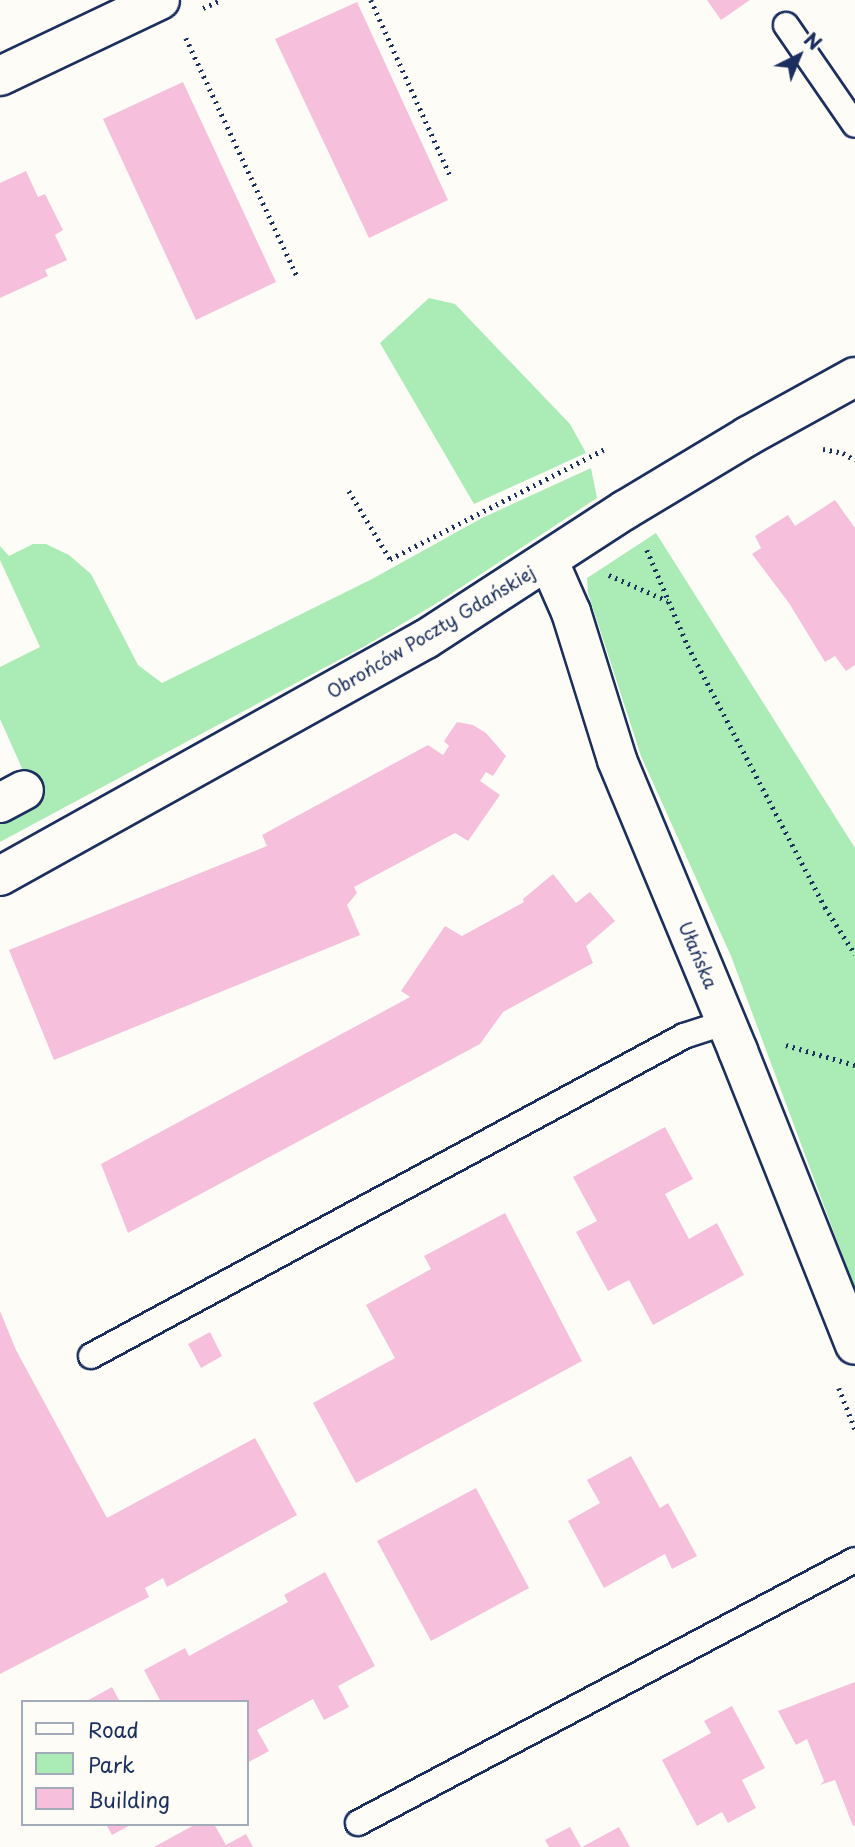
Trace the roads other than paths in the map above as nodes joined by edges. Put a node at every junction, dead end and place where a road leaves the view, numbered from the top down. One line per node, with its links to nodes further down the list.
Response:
1 (160, 0): 3 (street)
2 (786, 24): 4 (lane)
3 (0, 76)
4 (855, 125)
5 (853, 381): 6 (street, Obrońców Poczty Gdańskiej)
6 (549, 562): 7 (street, Obrońców Poczty Gdańskiej); 8 (street, Ułańska)
7 (0, 876)
8 (732, 1037): 9 (street, Ułańska); 10 (lane)
9 (855, 1345)
10 (91, 1356)
11 (855, 1560): 12 (lane)
12 (358, 1823)

